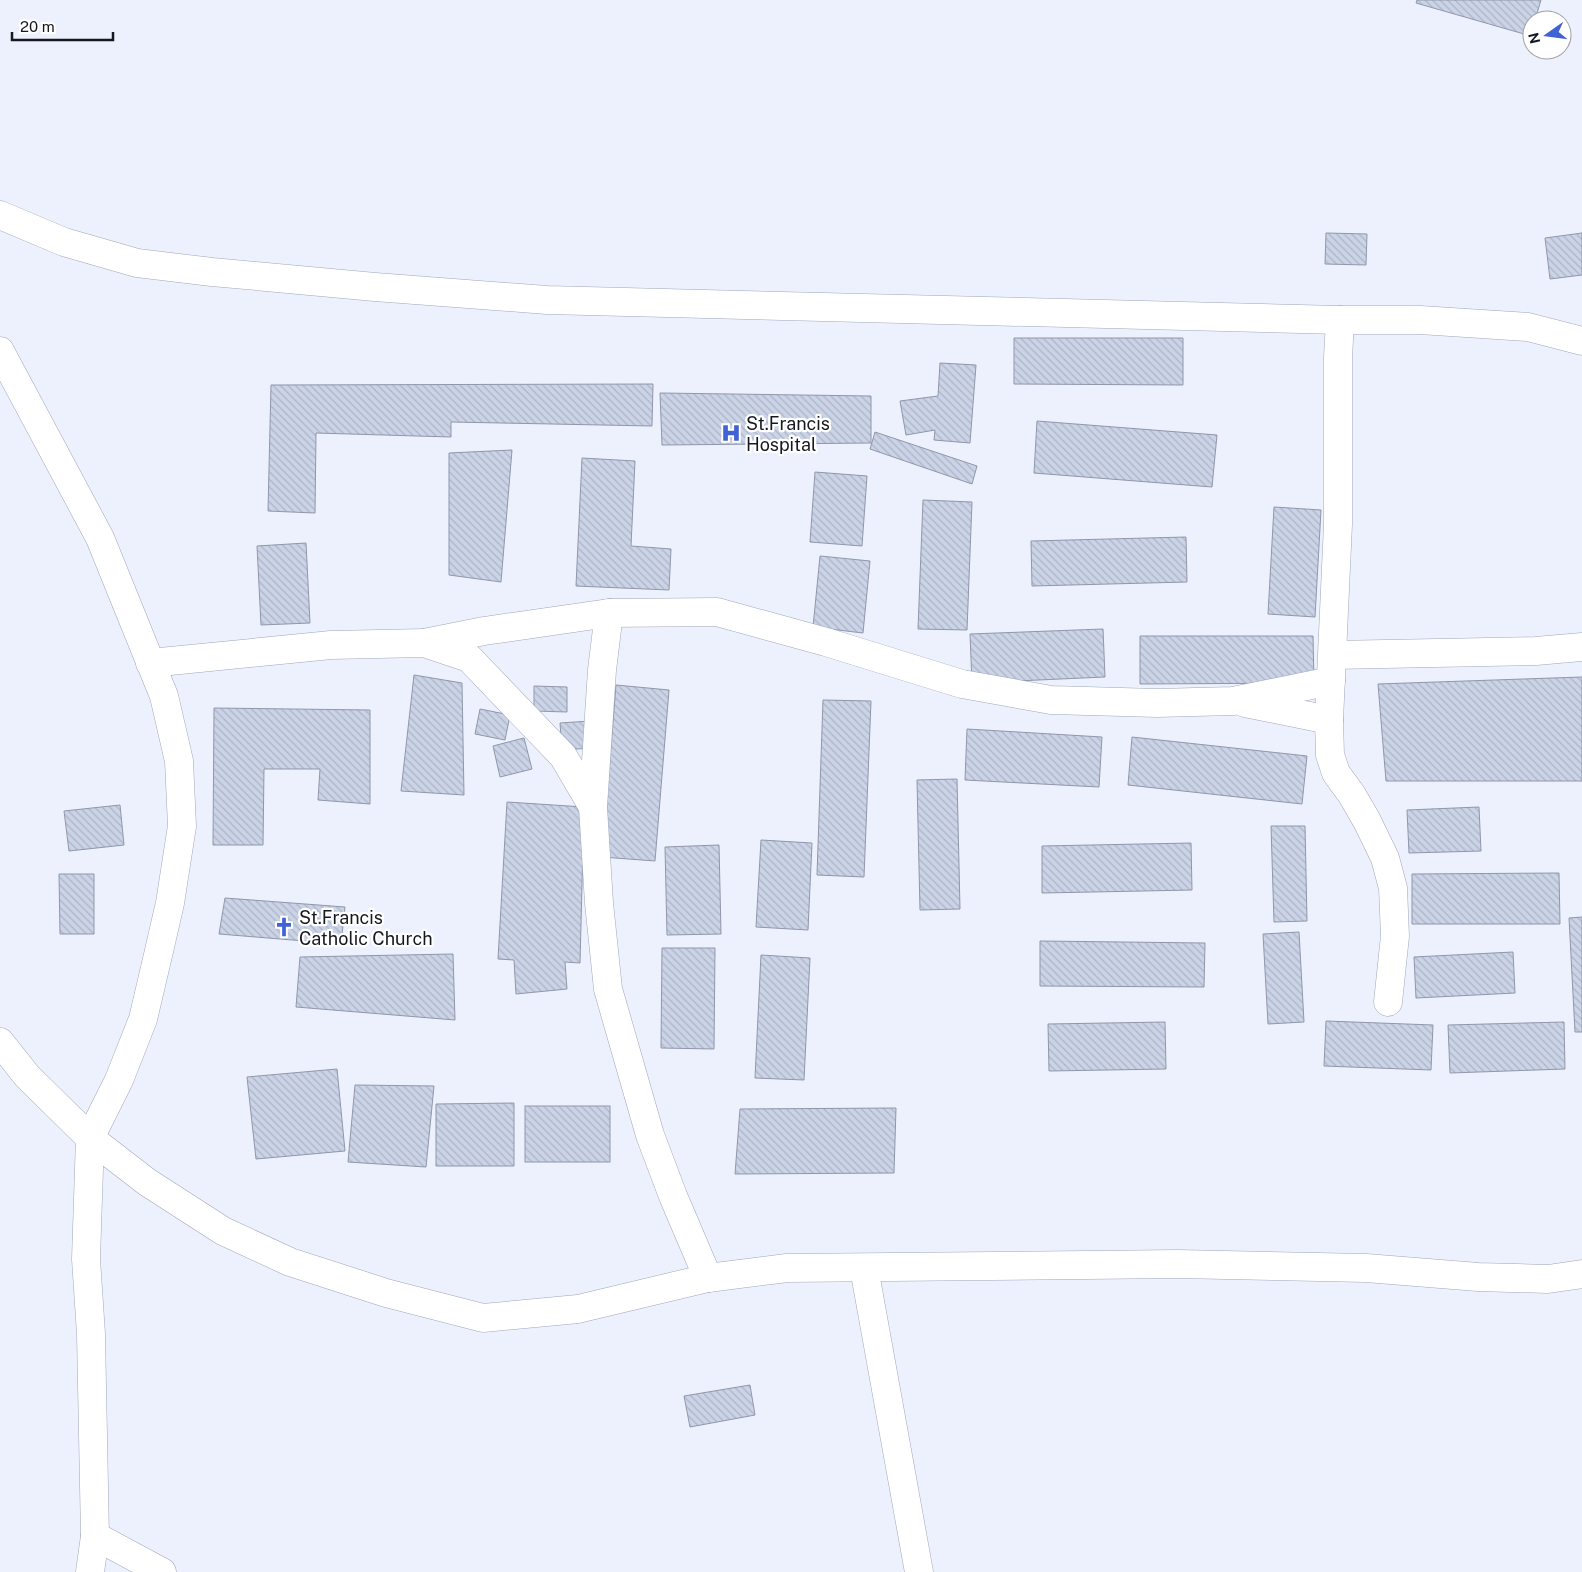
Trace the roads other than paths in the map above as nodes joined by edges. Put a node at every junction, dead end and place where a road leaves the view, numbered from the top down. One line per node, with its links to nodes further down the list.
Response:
1 (0, 215): 2 (street)
2 (1340, 320): 3 (street); 9 (street)
3 (1582, 341)
4 (0, 351): 8 (street)
5 (609, 614): 6 (street); 10 (street); 12 (street)
6 (424, 644): 8 (street); 12 (street)
7 (1582, 647): 9 (street)
8 (150, 663): 15 (street)
9 (1332, 668): 10 (street); 11 (street)
10 (1233, 701): 11 (street)
11 (1329, 720): 13 (street)
12 (593, 807): 18 (street)
13 (1388, 1002)
14 (0, 1042): 15 (street)
15 (90, 1138): 18 (street); 19 (street)
16 (864, 1268): 17 (street); 18 (street); 22 (street)
17 (1582, 1274)
18 (708, 1278)
19 (95, 1536): 20 (street); 21 (street)
20 (90, 1572)
21 (162, 1572)
22 (919, 1572)

